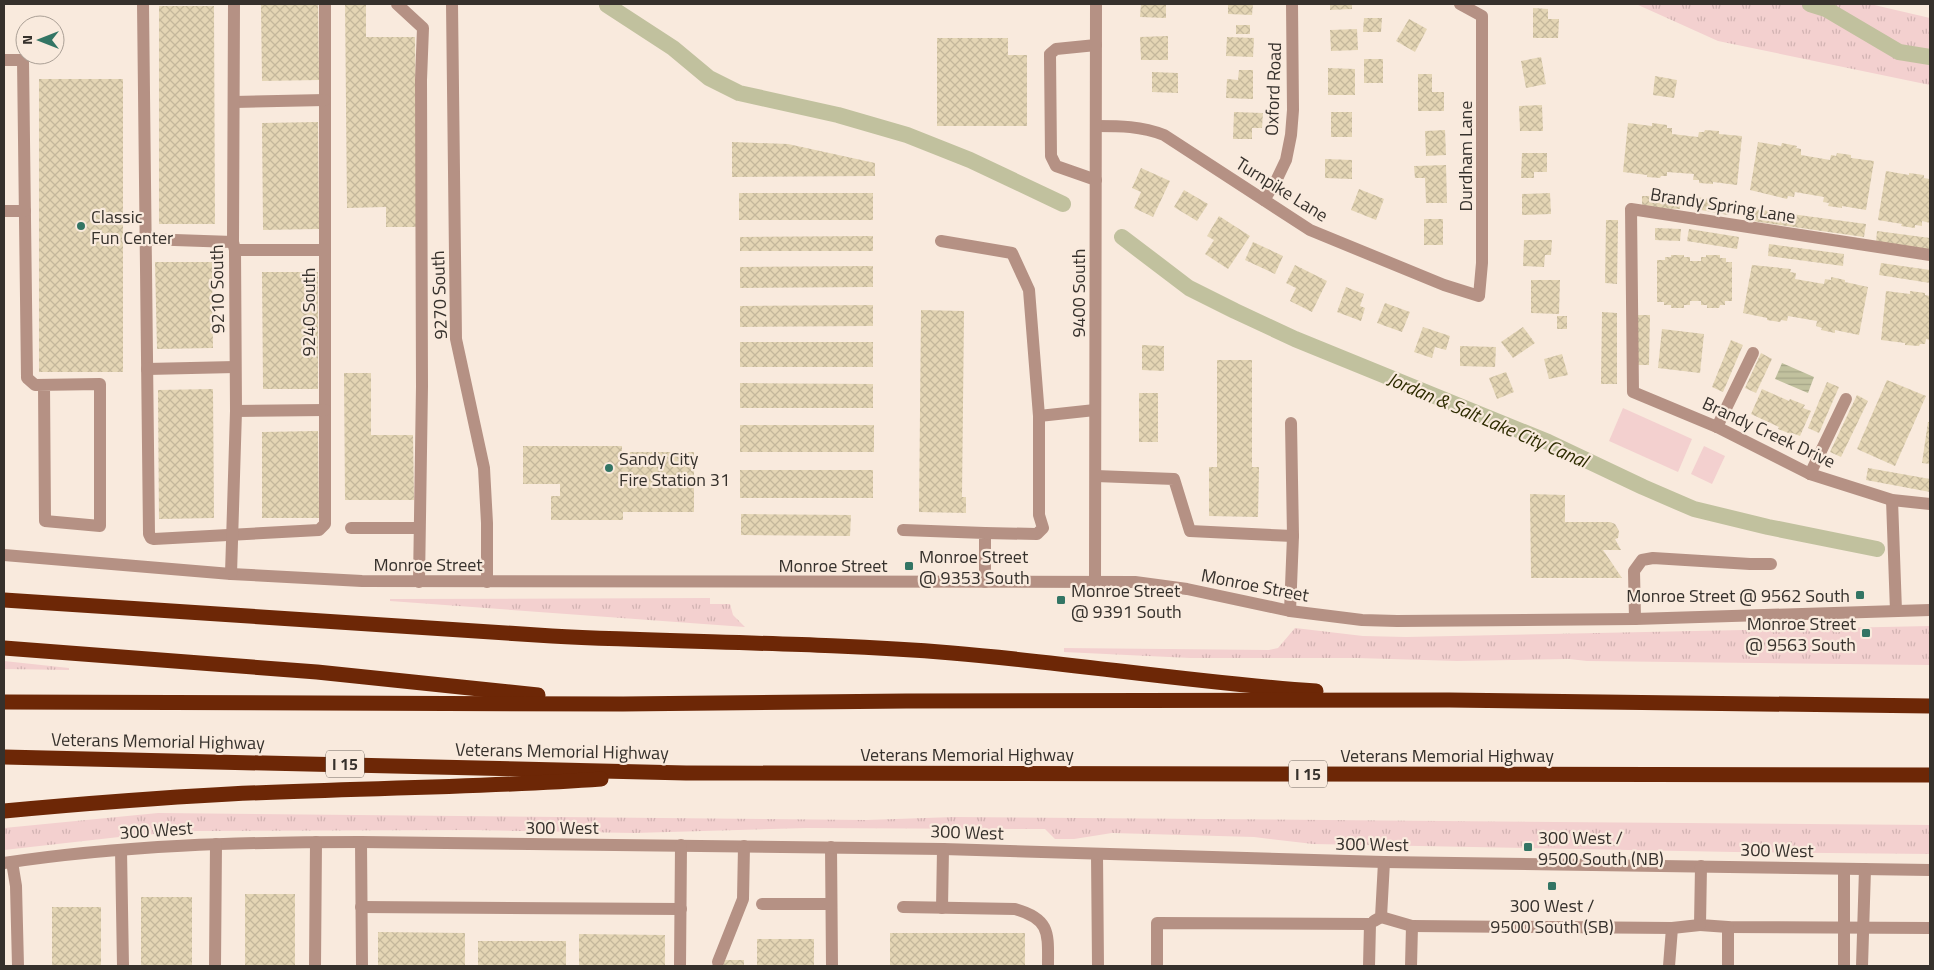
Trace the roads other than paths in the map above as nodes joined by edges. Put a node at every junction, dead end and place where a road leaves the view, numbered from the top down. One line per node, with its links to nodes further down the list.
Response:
1 (143, 4): 18 (street)
2 (234, 4): 12 (street, 9210 South)
3 (325, 4): 11 (street, 9240 South)
4 (397, 4): 41 (street)
5 (452, 4): 50 (street, 9270 South)
6 (1096, 4): 9 (street, 9400 South)
7 (1292, 4): 15 (street, Oxford Road)
8 (1460, 4): 23 (street, Durdham Lane)
9 (1096, 45): 13 (street, 9400 South); 14 (street)
10 (4, 60): 17 (street)
11 (325, 100): 12 (street); 21 (street, 9240 South)
12 (234, 102): 20 (street, 9210 South)
13 (1096, 126): 14 (street, 9400 South); 15 (street, Turnpike Lane)
14 (1096, 180): 31 (street, 9400 South)
15 (1264, 200): 23 (street, Turnpike Lane)
16 (4, 211): 17 (street)
17 (25, 211): 27 (street)
18 (145, 240): 20 (street); 26 (street)
19 (941, 241): 33 (street)
20 (234, 246): 21 (street); 25 (street, 9210 South)
21 (325, 250): 30 (street, 9240 South)
22 (1930, 255): 28 (street, Brandy Spring Lane)
23 (1479, 296)
24 (1753, 352): 35 (street)
25 (235, 367): 26 (street); 32 (street, 9210 South)
26 (147, 369): 44 (street)
27 (44, 384): 27 (street)
28 (1633, 392): 35 (street, Brandy Creek Drive)
29 (1846, 399): 36 (street)
30 (325, 410): 32 (street); 44 (street, 9240 South)
31 (1095, 410): 33 (street); 37 (street, 9400 South)
32 (236, 411): 44 (street, 9210 South)
33 (1038, 416): 43 (street)
34 (1291, 423): 45 (street)
35 (1717, 427): 36 (street, Brandy Creek Drive)
36 (1810, 474): 38 (street, Brandy Creek Drive)
37 (1096, 476): 45 (street); 52 (street, 9400 South)
38 (1892, 500): 39 (street, Brandy Creek Drive); 56 (street)
39 (1930, 504)
40 (351, 528): 41 (street)
41 (419, 528): 49 (street)
42 (903, 530): 43 (street)
43 (985, 533): 51 (street)
44 (233, 535): 48 (street, 9210 South)
45 (1293, 536): 55 (street)
46 (4, 556): 48 (street, Monroe Street)
47 (1772, 564): 57 (street)
48 (231, 574): 49 (street, Monroe Street)
49 (419, 582): 50 (street, Monroe Street)
50 (487, 582): 51 (street, Monroe Street)
51 (985, 582): 52 (street, Monroe Street)
52 (1095, 582): 55 (street, Monroe Street)
53 (4, 600): 59 (highway)
54 (1930, 610): 56 (street, Monroe Street)
55 (1290, 611): 57 (street, Monroe Street)
56 (1896, 611): 57 (street, Monroe Street)
57 (1635, 619)
58 (4, 648): 61 (highway)
59 (1449, 700): 61 (highway); 62 (highway)
60 (4, 702): 61 (highway)
61 (622, 704)
62 (1930, 706)
63 (4, 757): 64 (highway, Veterans Memorial Highway / I 15)
64 (686, 772): 65 (highway, Veterans Memorial Highway / I 15); 66 (highway)
65 (1930, 775)
66 (4, 811)
67 (316, 842): 68 (street, 300 West); 69 (street, 300 West); 100 (street)
68 (361, 842): 70 (street, 300 West); 84 (street)
69 (216, 844): 74 (street, 300 West); 99 (street)
70 (681, 845): 71 (street, 300 West); 87 (street)
71 (744, 846): 72 (street, 300 West); 96 (street)
72 (831, 847): 73 (street, 300 West); 83 (street)
73 (942, 849): 75 (street, 300 West); 86 (street)
74 (121, 850): 76 (street, 300 West); 98 (street)
75 (1097, 855): 77 (street, 300 West); 105 (street)
76 (8, 862): 97 (street)
77 (1384, 862): 78 (street, 300 West); 88 (street)
78 (1701, 866): 79 (street, 300 West); 89 (street)
79 (1844, 869): 80 (street, 300 West); 93 (street)
80 (1865, 869): 81 (street, 300 West); 94 (street)
81 (1930, 870)
82 (762, 904): 83 (street)
83 (831, 904): 103 (street)
84 (361, 907): 87 (street); 101 (street)
85 (903, 907): 86 (street)
86 (942, 908): 104 (street)
87 (681, 909): 102 (street)
88 (1375, 920): 90 (street); 106 (street); 107 (street)
89 (1700, 924): 91 (street); 92 (street)
90 (1412, 926): 92 (street); 108 (street)
91 (1728, 927): 93 (street); 110 (street)
92 (1672, 928): 109 (street)
93 (1844, 928): 94 (street); 111 (street)
94 (1863, 928): 95 (street); 112 (street)
95 (1930, 928)
96 (718, 962)
97 (18, 966)
98 (123, 966)
99 (215, 966)
100 (315, 966)
101 (362, 966)
102 (680, 966)
103 (832, 966)
104 (1048, 966)
105 (1098, 966)
106 (1157, 966)
107 (1369, 966)
108 (1411, 966)
109 (1669, 966)
110 (1728, 966)
111 (1844, 966)
112 (1862, 966)

